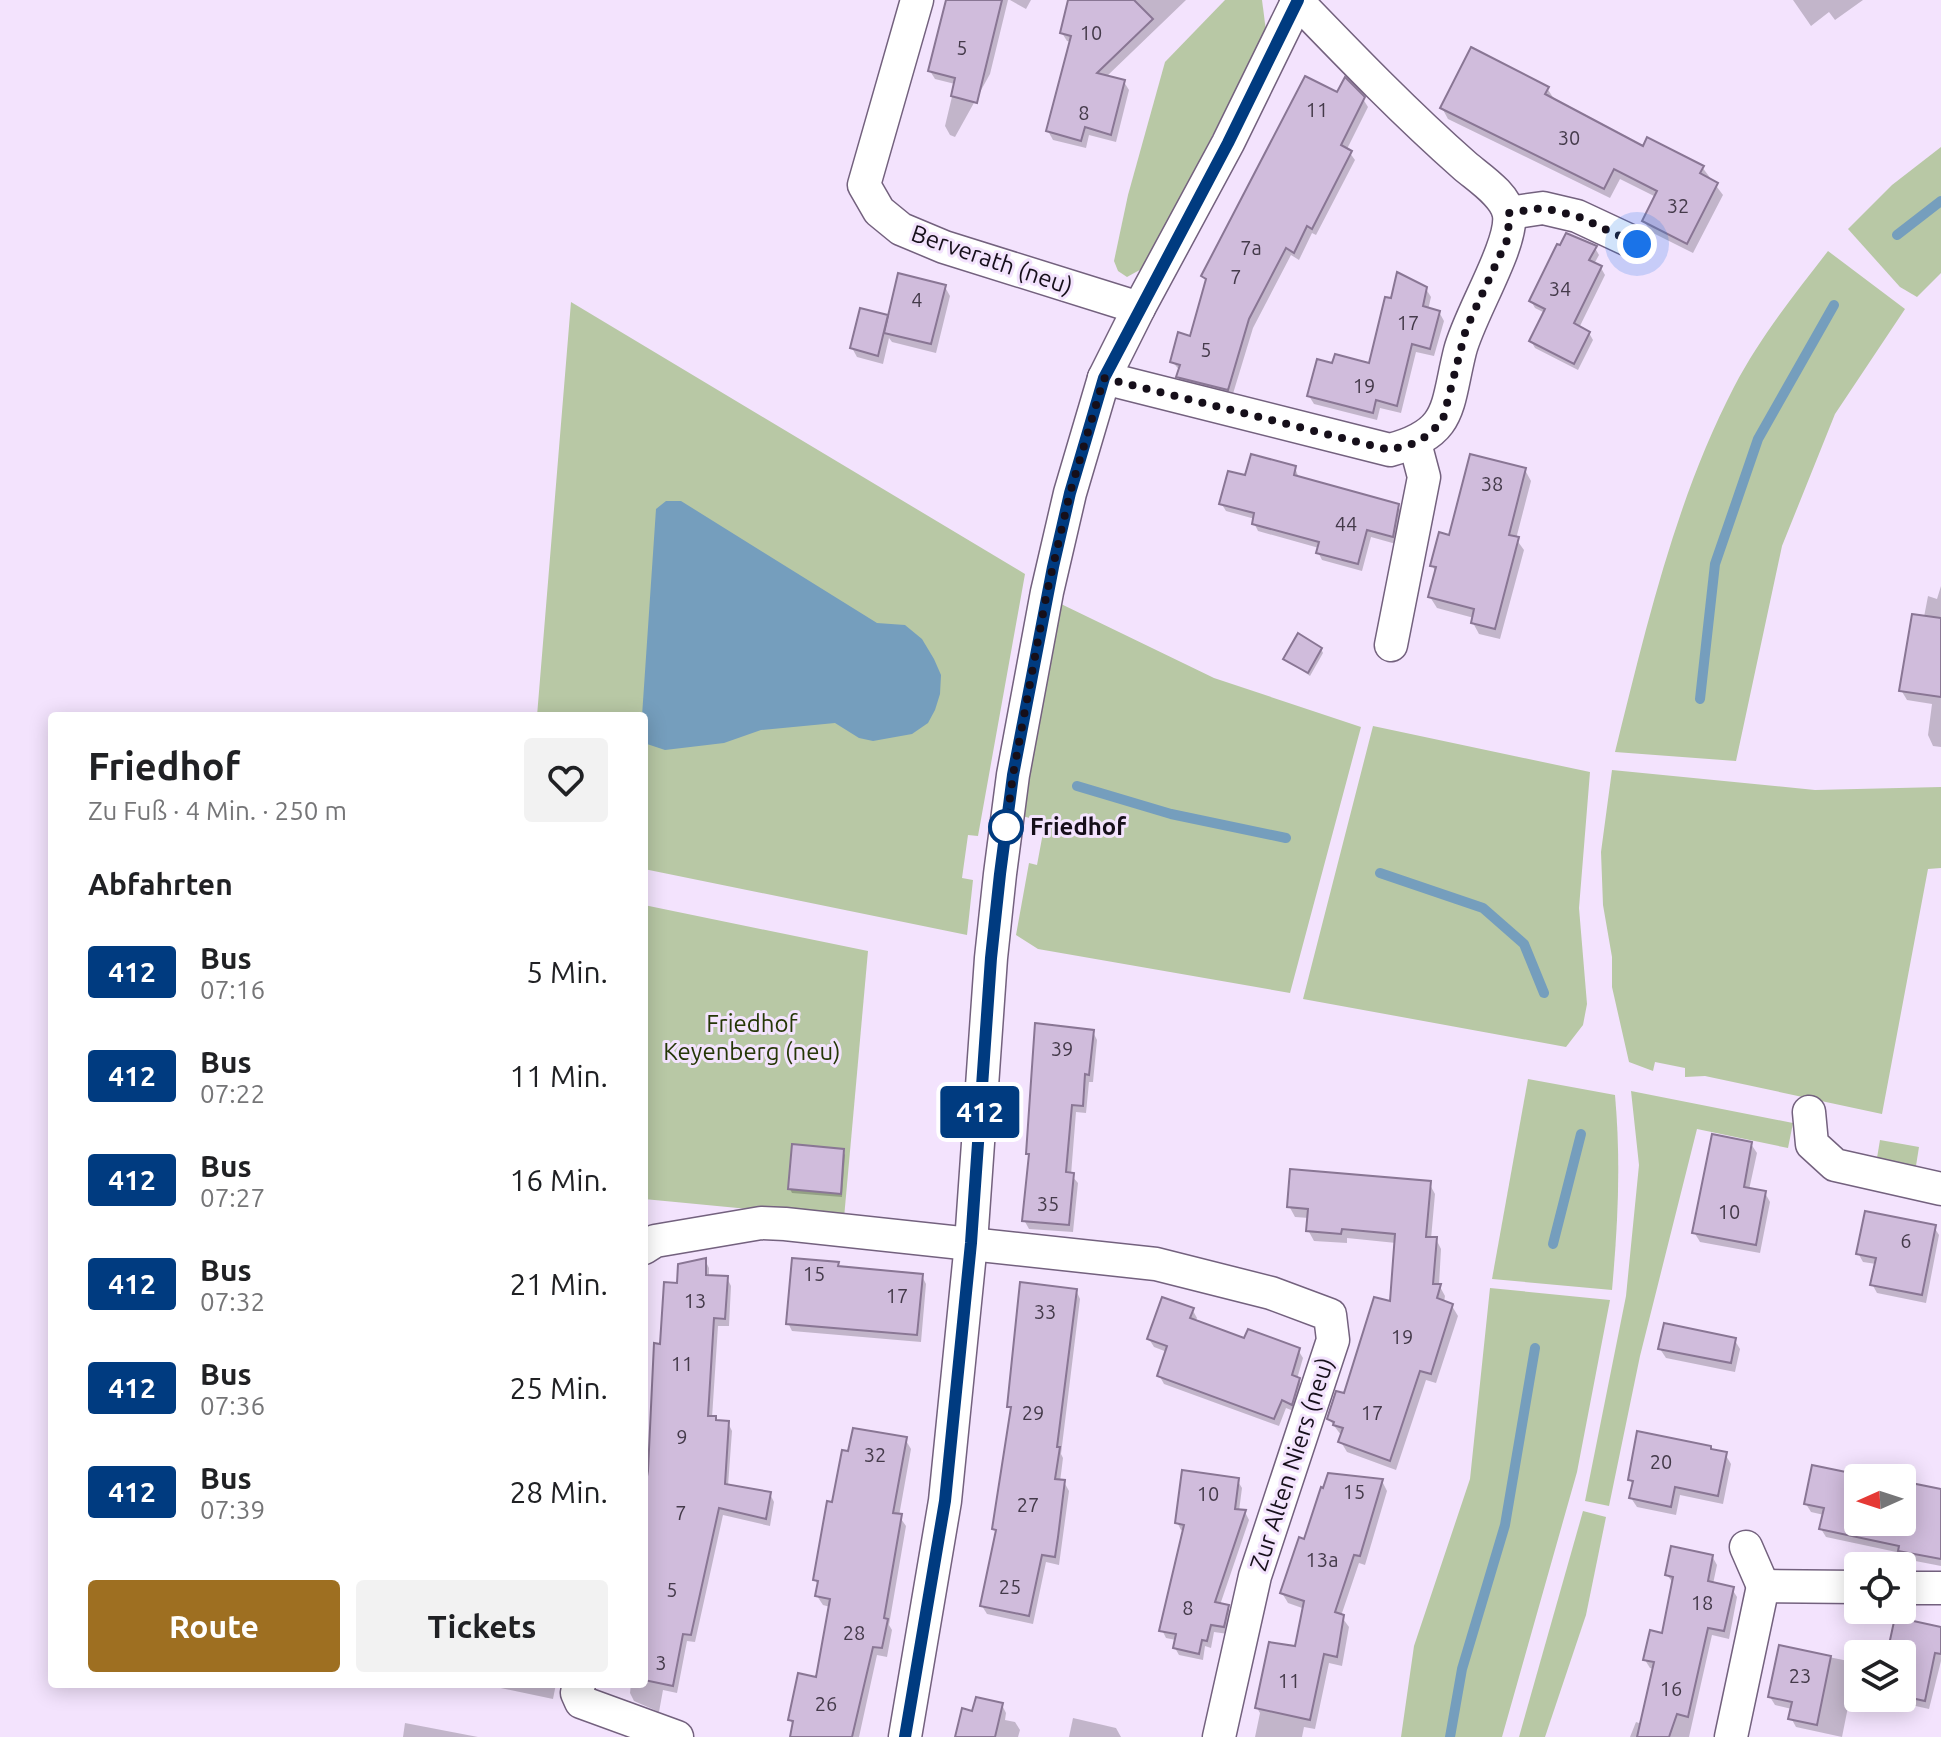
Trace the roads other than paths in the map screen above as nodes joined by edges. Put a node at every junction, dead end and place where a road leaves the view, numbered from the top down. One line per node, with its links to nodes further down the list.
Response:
1 (917, 0): 5 (street, Berverath (neu))
2 (1297, 0): 3 (street); 5 (street)
3 (1509, 213): 4 (street); 7 (street)
4 (1637, 244)
5 (1139, 308): 6 (street)
6 (1104, 378): 7 (street); 11 (street)
7 (1415, 443): 8 (street)
8 (1391, 645)
9 (1809, 1112): 10 (street)
10 (1941, 1189)
11 (971, 1243): 12 (street); 20 (street); 21 (street, Zur Alten Niers (neu))
12 (648, 1245)
13 (1746, 1547): 14 (street)
14 (1763, 1586): 15 (street); 22 (street)
15 (1844, 1587)
16 (1916, 1588): 17 (street)
17 (1941, 1588)
18 (578, 1688): 19 (street)
19 (677, 1737)
20 (905, 1737)
21 (1219, 1737)
22 (1731, 1737)

